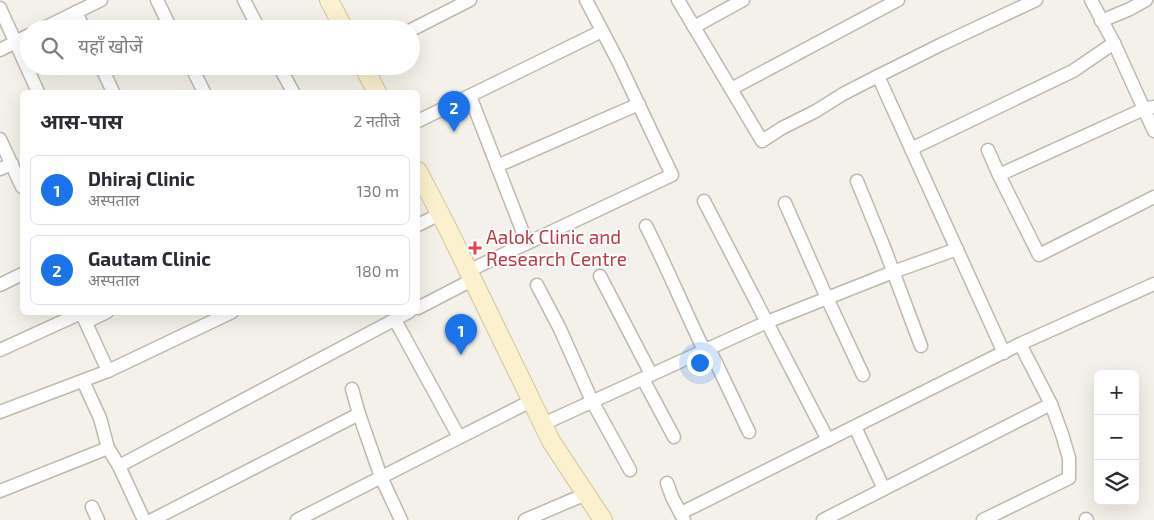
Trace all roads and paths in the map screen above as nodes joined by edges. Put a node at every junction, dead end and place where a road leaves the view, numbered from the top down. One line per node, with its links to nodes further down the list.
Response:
1 (156, 0): 18 (street)
2 (244, 0): 19 (street)
3 (329, 0): 20 (street)
4 (470, 0): 13 (street)
5 (586, 0): 24 (street)
6 (678, 0): 23 (street)
7 (743, 0): 23 (street)
8 (898, 0): 36 (street)
9 (1036, 0): 35 (street)
10 (1091, 0): 21 (street)
11 (1146, 0): 21 (street)
12 (93, 2): 15 (street)
13 (452, 4): 22 (street)
14 (0, 8): 26 (street)
15 (76, 12): 16 (street); 17 (street)
16 (60, 20)
17 (80, 20)
18 (166, 20)
19 (254, 20)
20 (339, 20)
21 (1101, 21): 27 (street)
22 (420, 24)
23 (694, 27): 36 (street)
24 (602, 31): 42 (street); 43 (street)
25 (20, 40): 26 (street)
26 (14, 42): 28 (street); 29 (street)
27 (1114, 43): 44 (street); 48 (street)
28 (0, 50)
29 (20, 54)
30 (30, 75): 37 (street)
31 (105, 75): 38 (street)
32 (195, 75): 39 (street)
33 (284, 75): 40 (street)
34 (367, 75): 41 (street)
35 (878, 76): 36 (street); 48 (street)
36 (731, 89)
37 (37, 90)
38 (111, 90)
39 (203, 90)
40 (292, 90)
41 (371, 90)
42 (470, 96): 45 (street); 51 (street)
43 (639, 104): 51 (street); 62 (street)
44 (1149, 108): 46 (street); 53 (street)
45 (420, 120)
46 (1154, 131)
47 (0, 139): 50 (street)
48 (911, 149): 63 (street)
49 (988, 150): 53 (street)
50 (6, 166): 55 (street)
51 (497, 166): 62 (street)
52 (420, 175): 59 (street)
53 (999, 175): 56 (street)
54 (858, 181): 64 (street)
55 (20, 184)
56 (1154, 197)
57 (704, 201): 77 (street)
58 (785, 203): 71 (street)
59 (440, 214): 60 (street); 66 (street)
60 (420, 224)
61 (646, 226): 80 (street)
62 (527, 243): 66 (street)
63 (957, 249): 64 (street); 82 (street)
64 (892, 272): 71 (street); 79 (street)
65 (20, 275): 69 (street)
66 (470, 275): 72 (street); 88 (street)
67 (600, 276): 85 (street)
68 (1154, 284): 78 (street)
69 (0, 285)
70 (537, 285): 89 (street)
71 (827, 298): 77 (street); 84 (street)
72 (420, 307)
73 (226, 315): 83 (street)
74 (405, 315): 76 (street)
75 (83, 316): 81 (street); 83 (street)
76 (396, 320): 97 (street); 100 (street)
77 (766, 322): 80 (street); 98 (street)
78 (1020, 344): 82 (street); 90 (street)
79 (921, 346)
80 (707, 349): 85 (street); 95 (street)
81 (0, 350)
82 (1004, 352): 94 (street)
83 (108, 371): 86 (street)
84 (863, 375)
85 (647, 376): 89 (street); 96 (street)
86 (83, 381): 91 (street); 99 (street)
87 (352, 390): 92 (street)
88 (531, 401): 93 (street); 97 (street)
89 (592, 402): 93 (street); 101 (street)
90 (1051, 404): 104 (street); 117 (street)
91 (0, 412)
92 (360, 414): 102 (street); 111 (street)
93 (542, 424): 106 (street)
94 (855, 427): 98 (street); 104 (street)
95 (749, 432)
96 (674, 437)
97 (459, 438): 102 (street)
98 (828, 440): 108 (street)
99 (108, 448): 100 (street); 105 (street)
100 (119, 466): 110 (street)
101 (630, 470)
102 (382, 477): 112 (street); 113 (street)
103 (667, 483): 108 (street)
104 (884, 489): 116 (street)
105 (0, 491)
106 (586, 494): 114 (street); 115 (street)
107 (92, 507): 109 (street)
108 (682, 517)
109 (98, 520)
110 (144, 520)
111 (152, 520)
112 (297, 520)
113 (401, 520)
114 (524, 520)
115 (603, 520)
116 (823, 520)
117 (983, 520)

